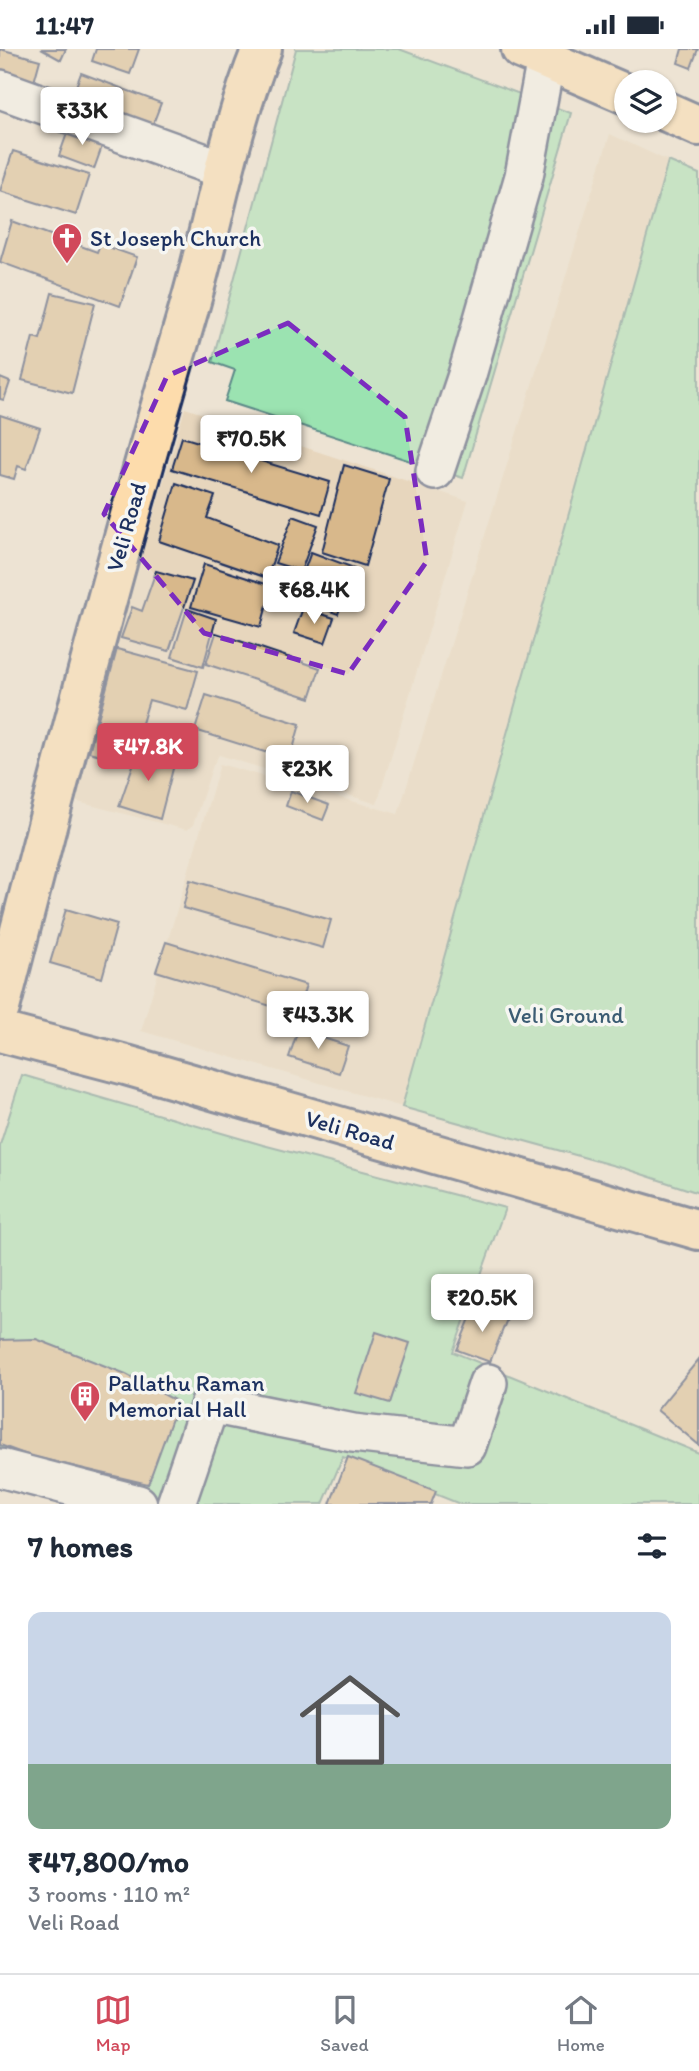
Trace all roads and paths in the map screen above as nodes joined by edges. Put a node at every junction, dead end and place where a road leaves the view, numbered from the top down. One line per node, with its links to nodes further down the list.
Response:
1 (262, 49): 7 (main road, Veli Road)
2 (533, 54): 4 (main road); 8 (street)
3 (0, 89): 7 (street)
4 (614, 89)
5 (677, 116): 6 (main road)
6 (699, 126)
7 (224, 170): 9 (main road, Veli Road)
8 (436, 471)
9 (0, 1008)
10 (0, 1032): 11 (main road, Veli Road)
11 (699, 1230)
12 (488, 1384): 15 (street)
13 (0, 1468): 14 (street)
14 (138, 1504)
15 (176, 1504)

